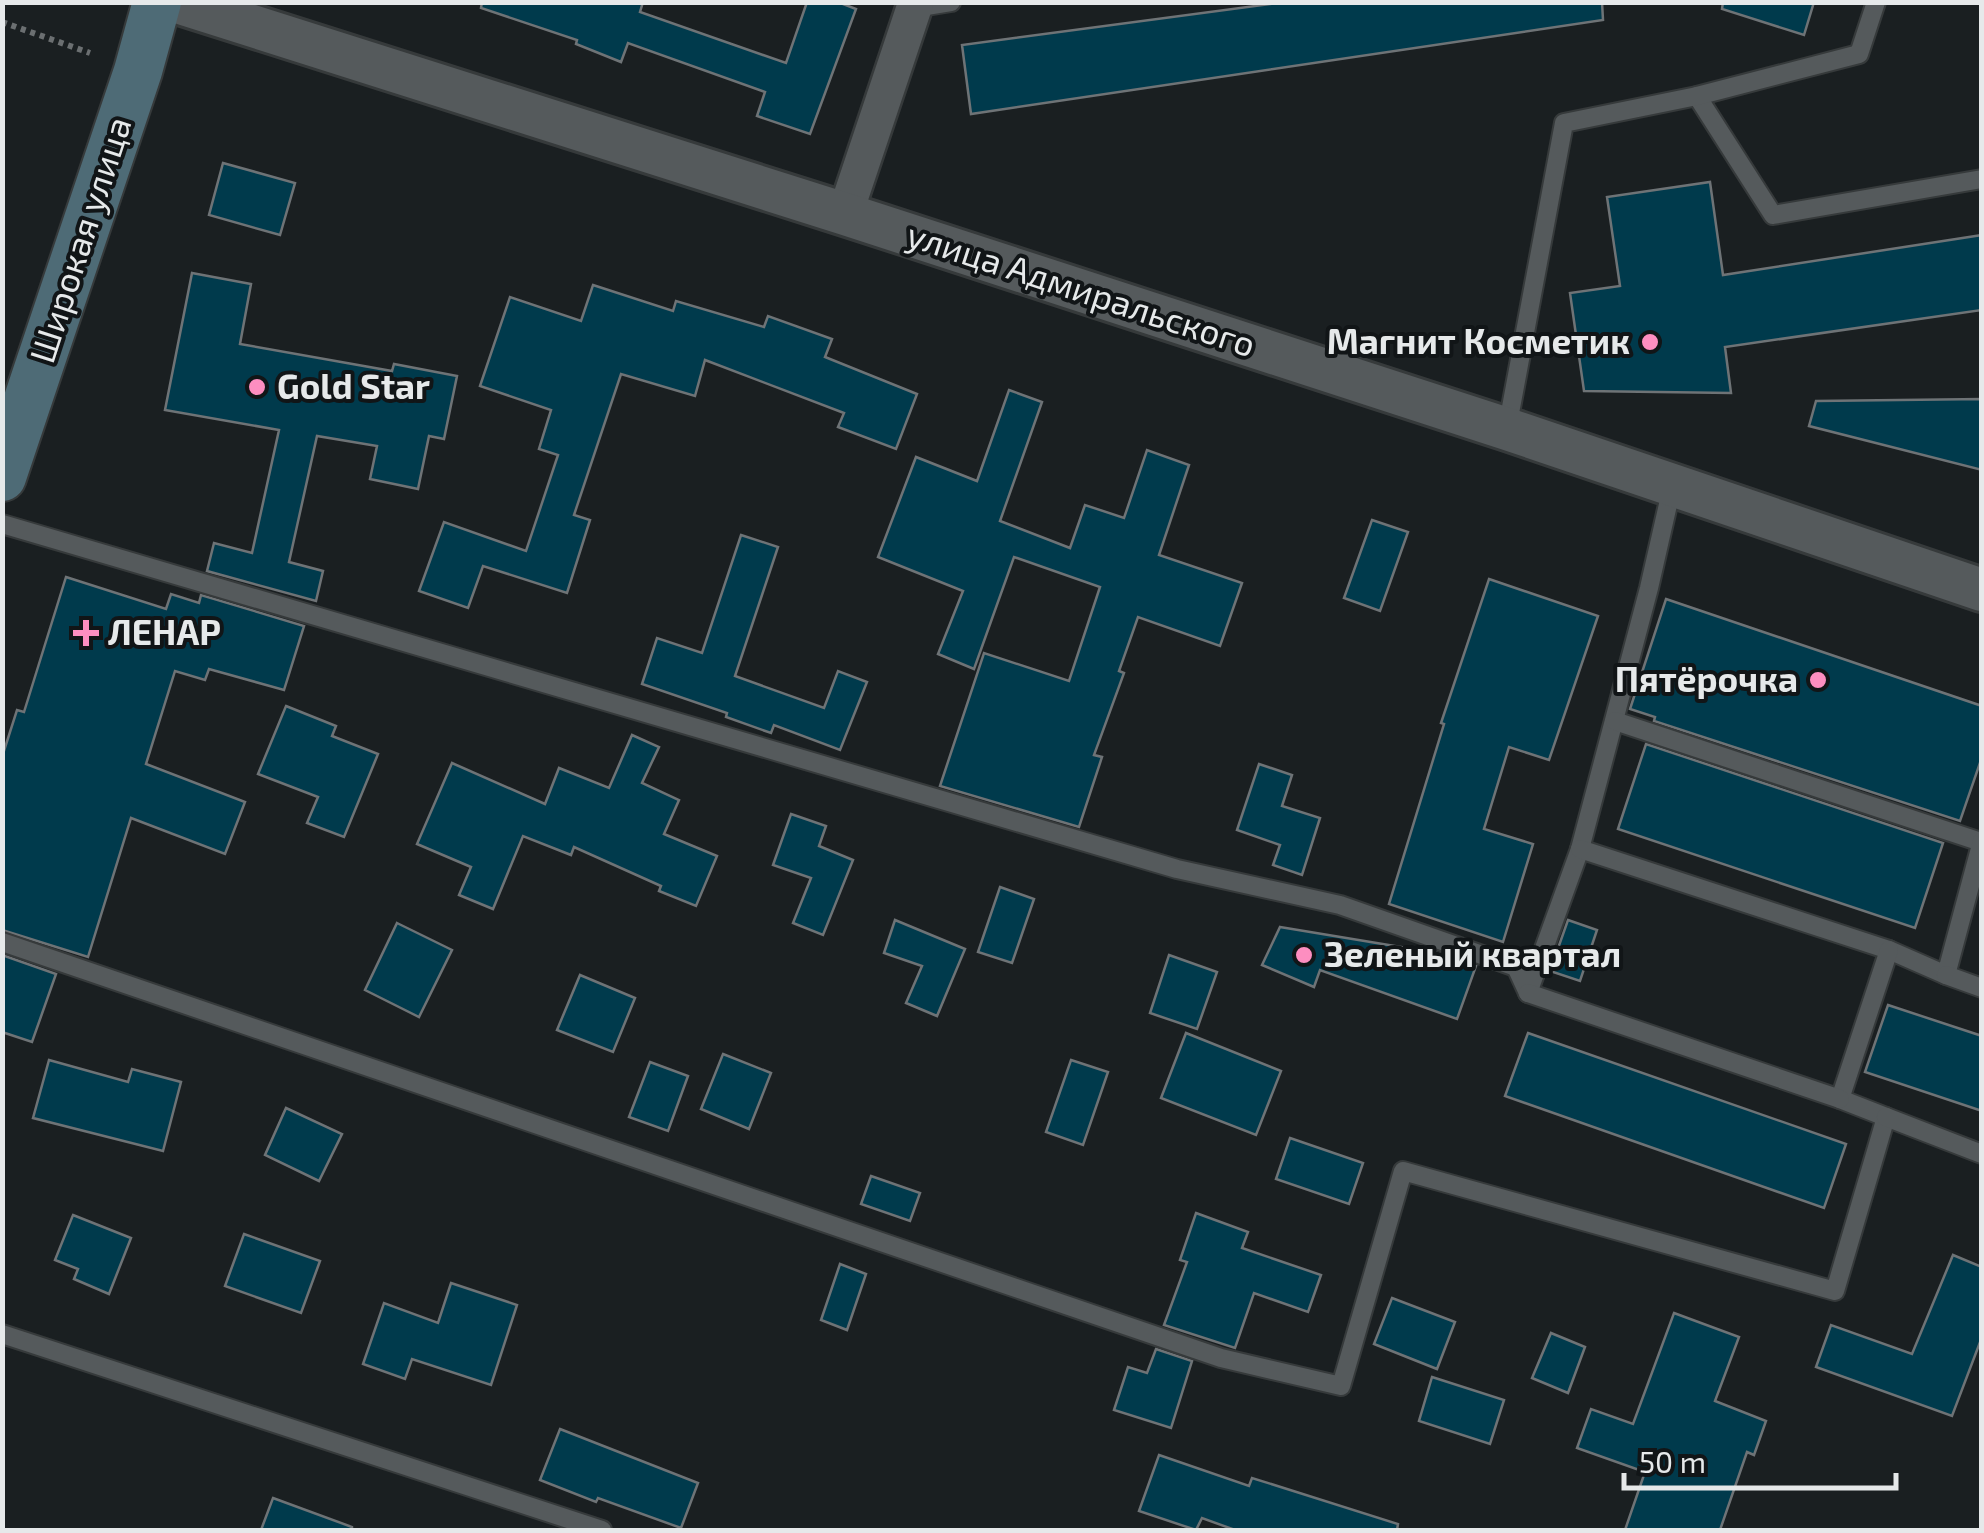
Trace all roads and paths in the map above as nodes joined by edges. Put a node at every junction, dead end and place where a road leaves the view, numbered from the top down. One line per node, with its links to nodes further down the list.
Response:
1 (157, 2): 12 (main road, Широкая улица)
2 (177, 2): 10 (street, улица Адмиральского)
3 (951, 2): 5 (lane)
4 (1876, 2): 8 (lane)
5 (915, 5): 10 (street)
6 (2, 22): 7 (path)
7 (90, 53)
8 (1698, 96): 9 (lane); 11 (lane)
9 (1982, 179)
10 (845, 214): 11 (street, улица Адмиральского)
11 (1507, 429): 13 (street, улица Адмиральского)
12 (2, 477)
13 (1672, 487): 15 (street, улица Адмиральского); 16 (lane)
14 (2, 524): 23 (lane)
15 (1982, 590)
16 (1615, 721): 17 (lane); 18 (lane)
17 (1981, 842): 21 (lane)
18 (1580, 849): 20 (lane); 23 (lane)
19 (2, 942): 25 (lane)
20 (1889, 950): 21 (lane); 24 (lane)
21 (1946, 975): 22 (lane)
22 (1982, 988)
23 (1528, 992): 24 (lane)
24 (1840, 1099): 25 (lane)
25 (1886, 1117): 26 (lane)
26 (1982, 1154)
27 (2, 1334): 28 (lane)
28 (602, 1530)

